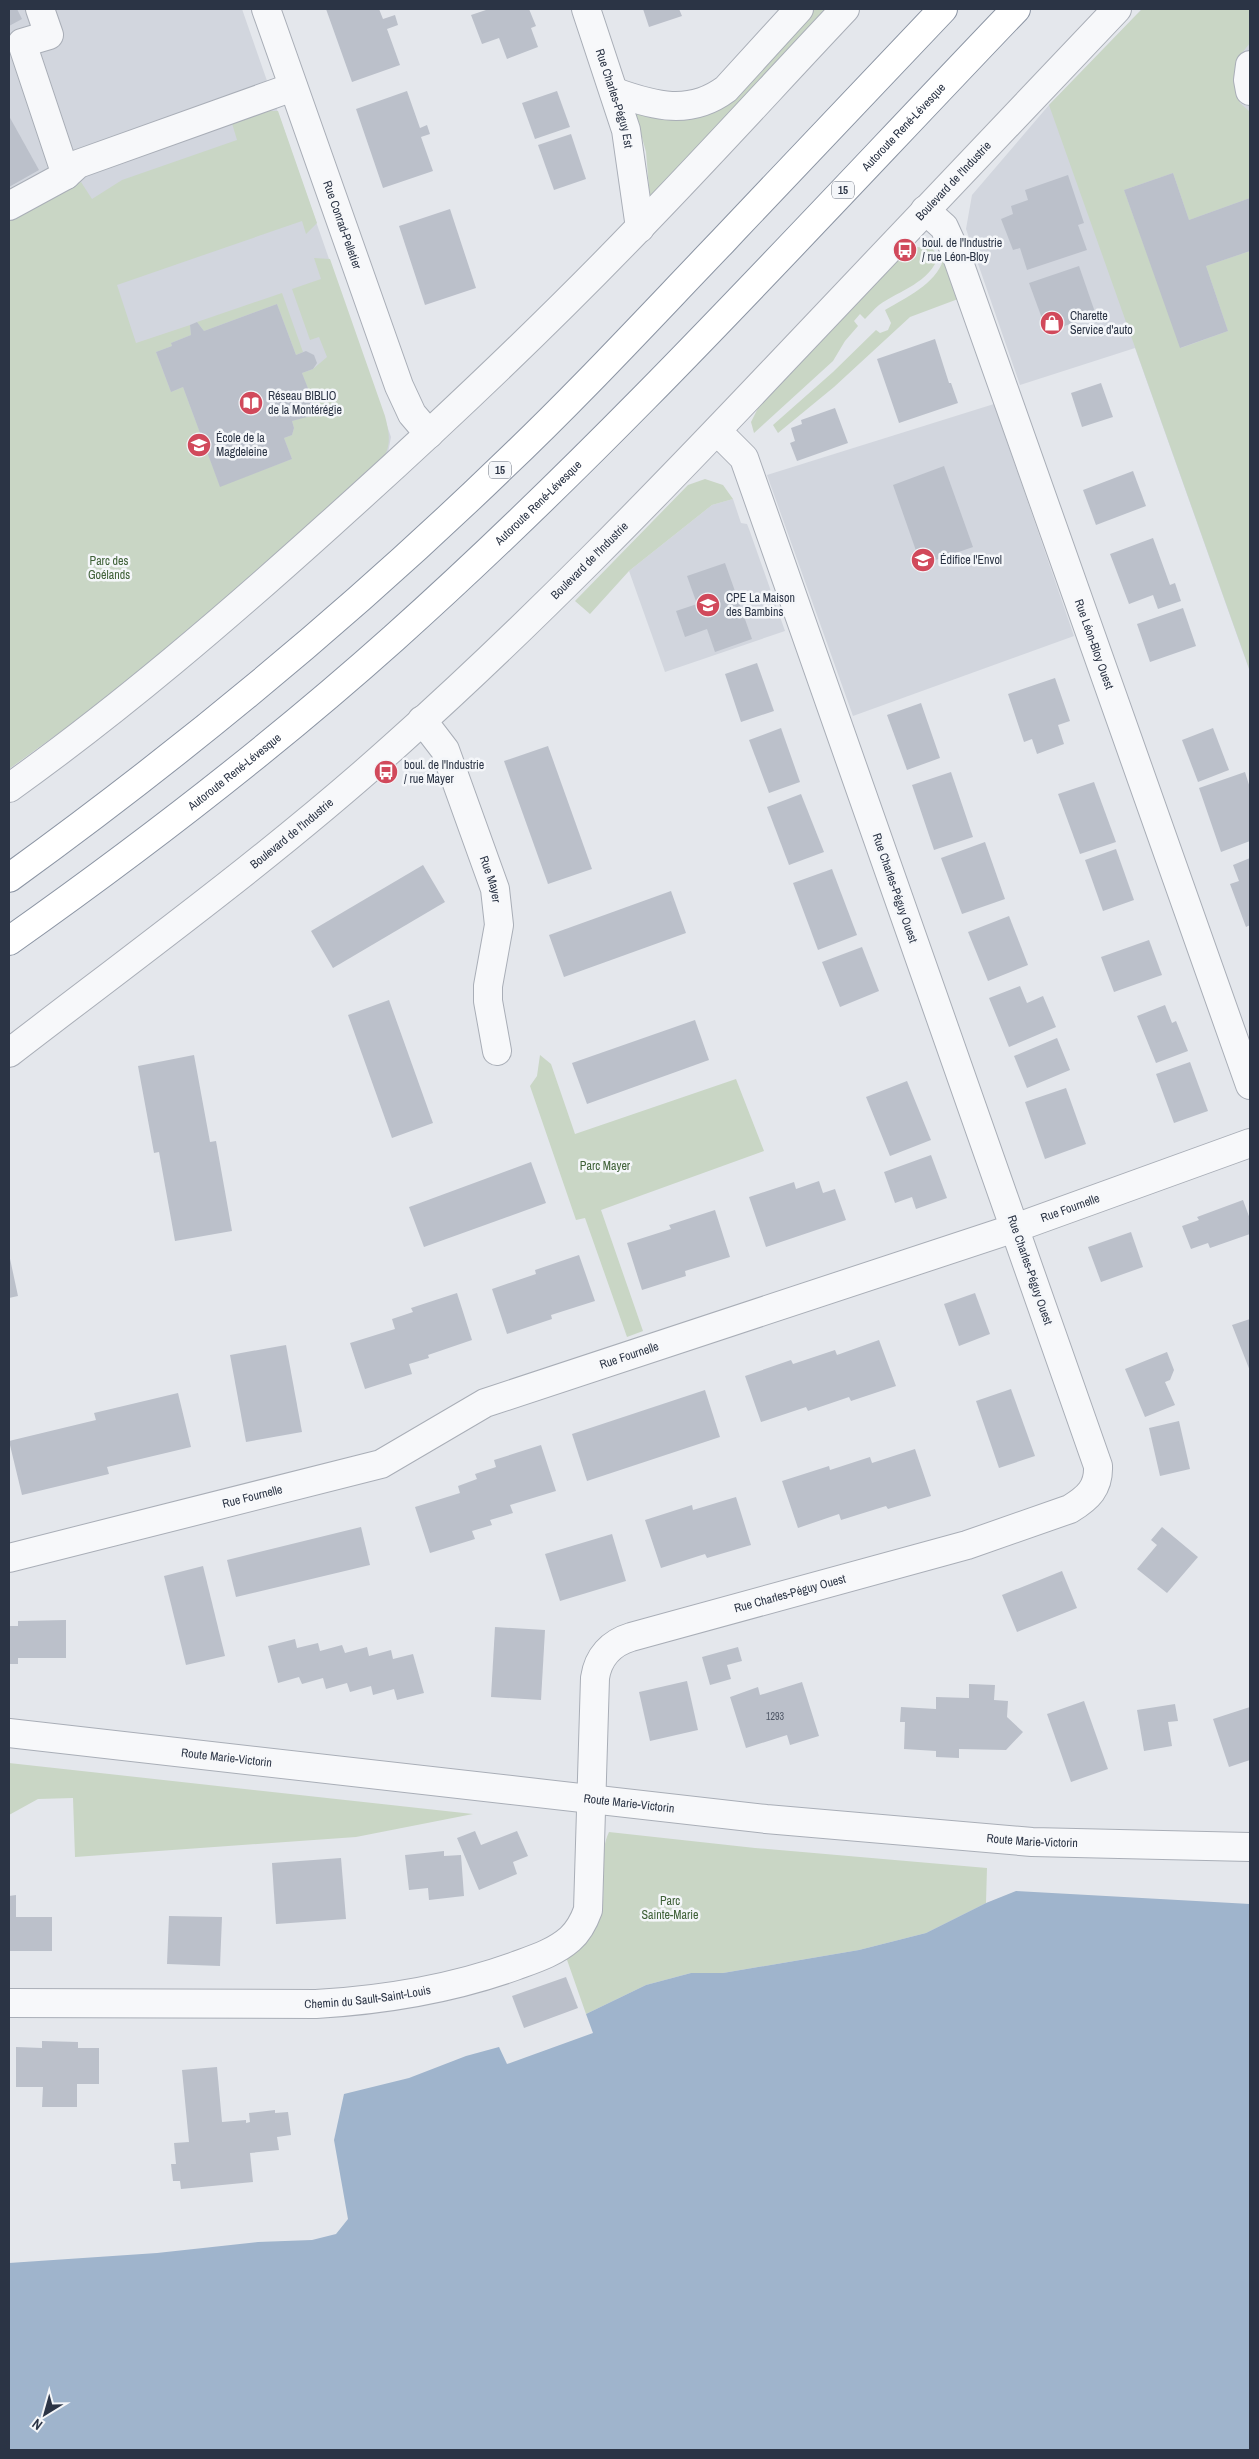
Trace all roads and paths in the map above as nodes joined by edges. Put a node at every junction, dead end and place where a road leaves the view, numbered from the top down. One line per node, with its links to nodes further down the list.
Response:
1 (40, 9): 13 (street)
2 (266, 9): 10 (street, Rue Conrad-Pelletier)
3 (586, 9): 12 (street, Rue Charles-Péguy Est)
4 (799, 9): 12 (street)
5 (845, 9): 16 (street)
6 (943, 9): 21 (highway, 15)
7 (1016, 9): 22 (highway, Autoroute René-Lévesque / 15)
8 (1116, 9): 15 (street, Boulevard de l'Industrie)
9 (1250, 65): 11 (street)
10 (293, 87): 13 (street); 18 (street, Rue Conrad-Pelletier)
11 (1250, 91)
12 (615, 92): 16 (street, Rue Charles-Péguy Est)
13 (66, 175): 14 (street)
14 (9, 206)
15 (925, 210): 17 (street, Boulevard de l'Industrie); 25 (street, Rue Léon-Bloy Ouest)
16 (640, 228): 18 (street)
17 (717, 431): 19 (street, Boulevard de l'Industrie); 27 (street, Rue Charles-Péguy Ouest)
18 (430, 434): 20 (street)
19 (422, 720): 23 (street, Rue Mayer); 24 (street, Boulevard de l'Industrie)
20 (9, 788)
21 (9, 878)
22 (9, 941)
23 (497, 1050)
24 (9, 1053)
25 (1250, 1085)
26 (1250, 1143): 27 (street, Rue Fournelle)
27 (1015, 1228): 28 (street, Rue Fournelle); 30 (street, Rue Charles-Péguy Ouest)
28 (9, 1558)
29 (9, 1734): 30 (street, Route Marie-Victorin)
30 (592, 1799): 31 (street, Route Marie-Victorin); 32 (street, Chemin du Sault-Saint-Louis)
31 (1250, 1847)
32 (9, 2003)

